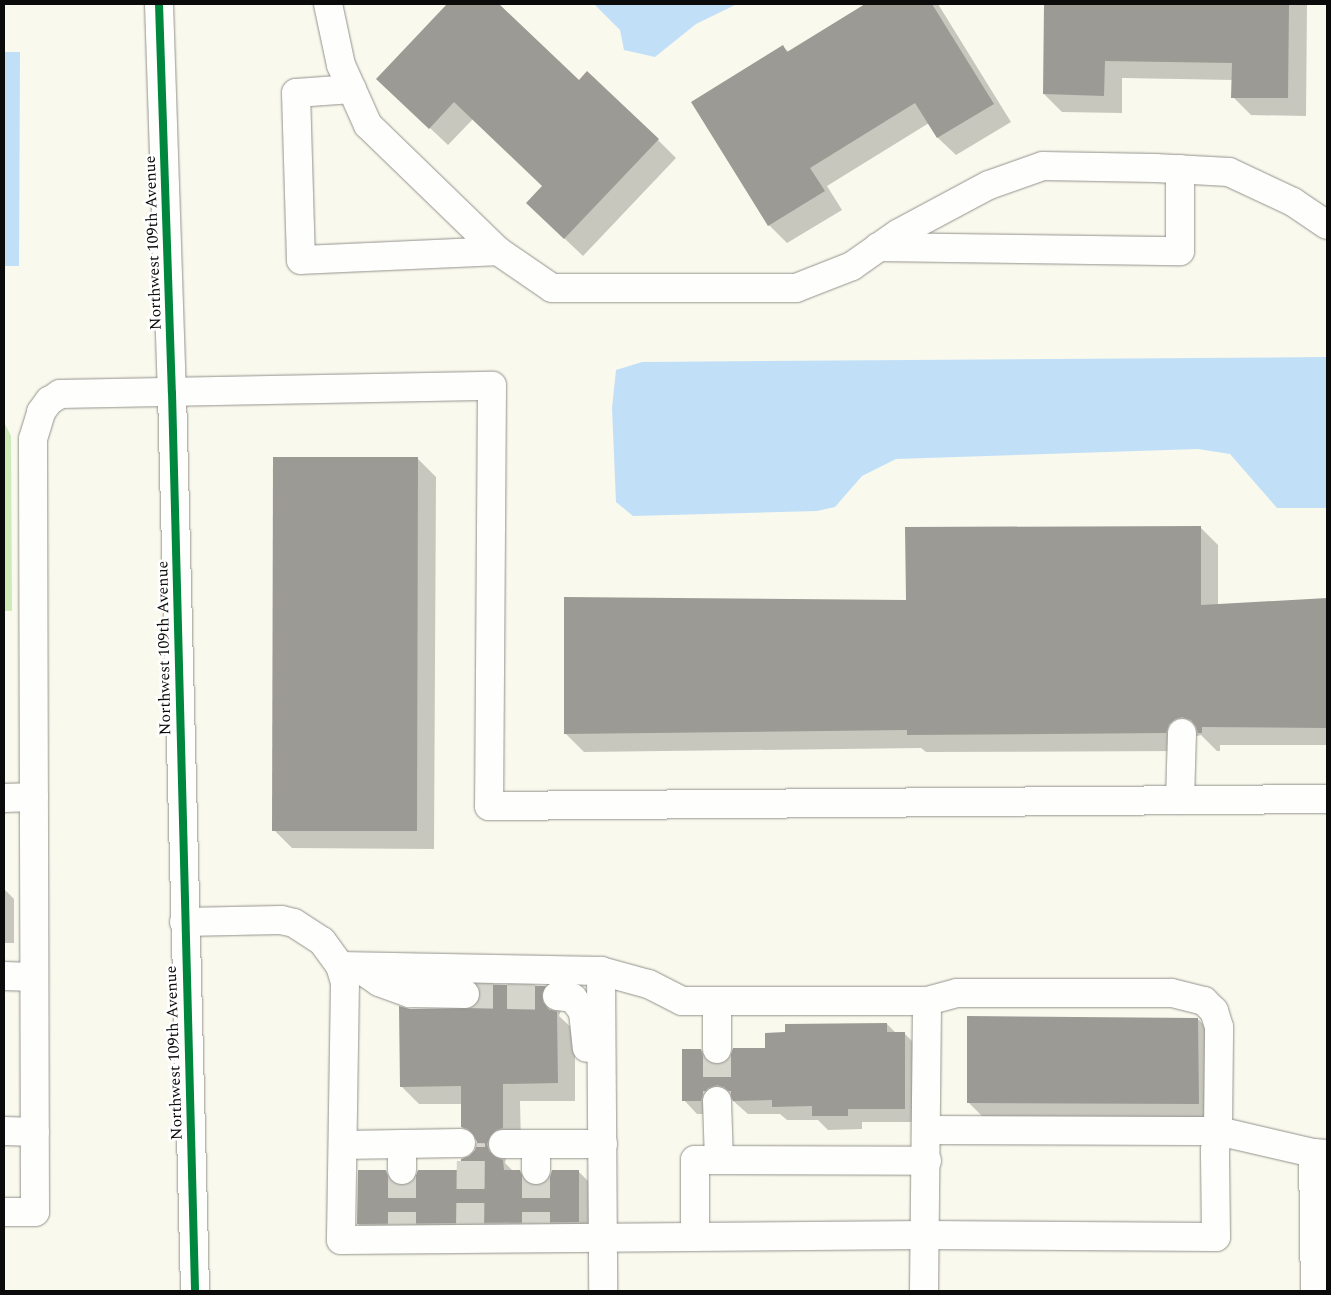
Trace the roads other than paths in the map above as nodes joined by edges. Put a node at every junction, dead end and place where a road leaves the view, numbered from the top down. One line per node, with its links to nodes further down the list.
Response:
1 (159, 4): 8 (street, Northwest 109th Avenue)
2 (328, 4): 3 (street)
3 (352, 89): 7 (street); 7 (street)
4 (1180, 169): 5 (street); 6 (street); 6 (street)
5 (1327, 225)
6 (878, 247): 7 (street)
7 (498, 251)
8 (172, 393): 10 (street); 13 (street); 14 (street, Northwest 109th Avenue)
9 (1182, 733): 13 (street)
10 (34, 797): 11 (street); 18 (street)
11 (4, 798)
12 (1327, 799): 13 (street)
13 (1180, 800)
14 (184, 922): 15 (street); 45 (street, Northwest 109th Avenue)
15 (348, 966): 16 (street); 19 (street); 35 (street)
16 (601, 971): 21 (street); 24 (street)
17 (4, 976): 18 (street)
18 (34, 977): 29 (street)
19 (465, 994)
20 (557, 996): 24 (street)
21 (717, 1000): 22 (street); 23 (street)
22 (927, 1000): 26 (street); 28 (street)
23 (717, 1049)
24 (602, 1083): 34 (street)
25 (717, 1101): 37 (street)
26 (927, 1130): 28 (street); 38 (street)
27 (4, 1131): 29 (street)
28 (1218, 1131): 36 (street); 42 (street)
29 (35, 1132): 41 (street)
30 (461, 1143): 31 (street)
31 (402, 1144): 35 (street); 39 (street)
32 (503, 1144): 33 (street)
33 (536, 1144): 34 (street); 40 (street)
34 (602, 1144): 44 (street)
35 (343, 1145): 44 (street)
36 (1320, 1154): 48 (street)
37 (719, 1160): 38 (street); 43 (street)
38 (927, 1161): 42 (street)
39 (402, 1170)
40 (536, 1170)
41 (4, 1212)
42 (925, 1235): 43 (street); 47 (street)
43 (694, 1237): 44 (street)
44 (604, 1238): 46 (street)
45 (195, 1291)
46 (603, 1291)
47 (924, 1291)
48 (1315, 1291)

